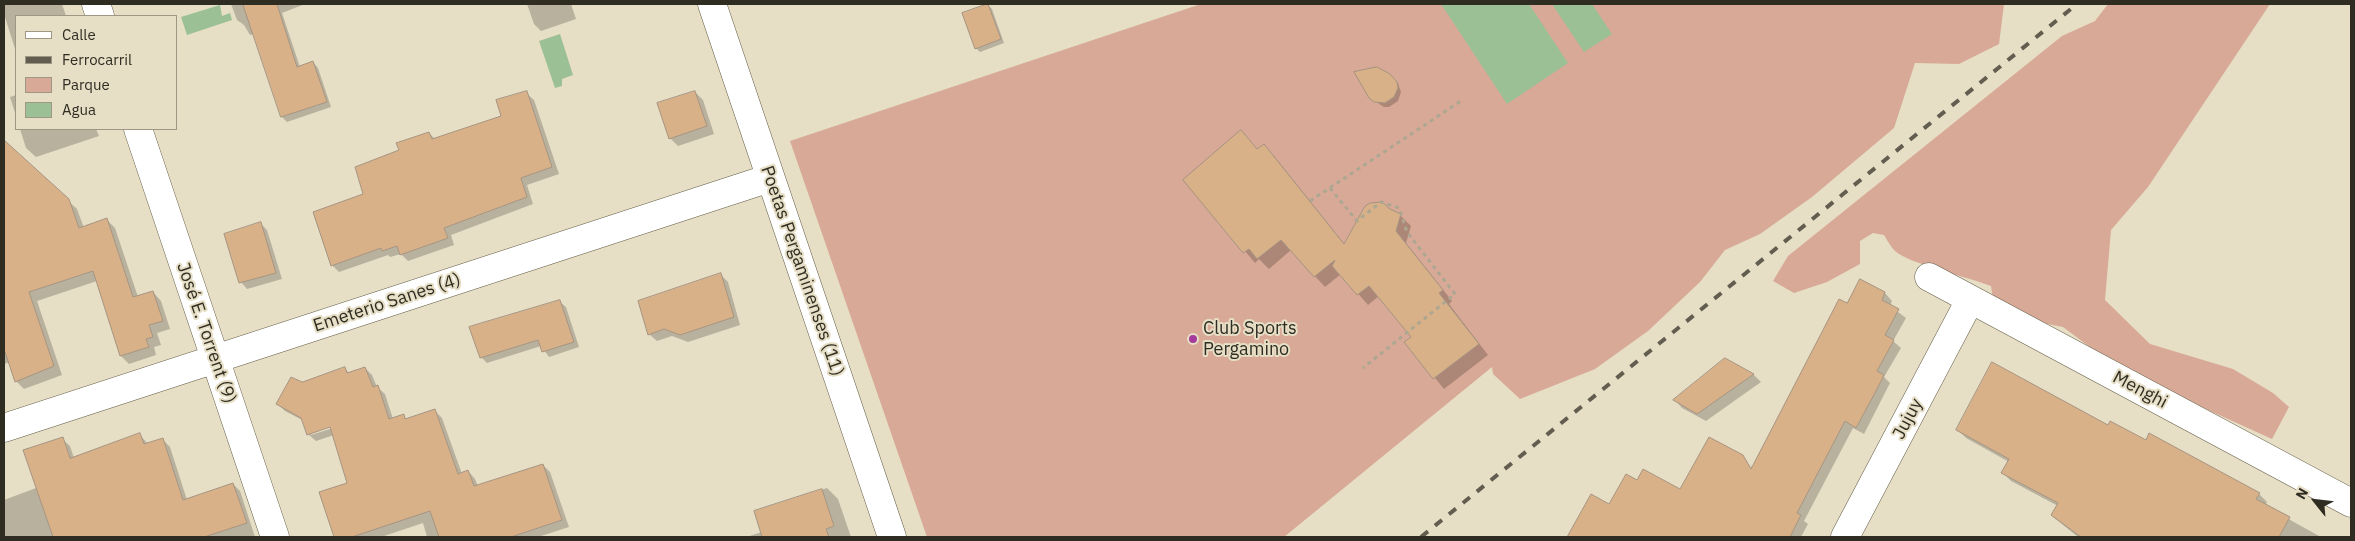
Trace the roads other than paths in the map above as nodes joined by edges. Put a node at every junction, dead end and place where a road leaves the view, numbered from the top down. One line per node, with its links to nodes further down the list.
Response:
1 (712, 4): 3 (street, Poetas Pergaminenses (11))
2 (138, 130): 6 (street, José E. Torrent (9))
3 (770, 178): 6 (street, Emeterio Sanes (4)); 10 (street, Poetas Pergaminenses (11))
4 (1929, 277): 5 (street, Menghi)
5 (1970, 300): 8 (street, Menghi); 11 (street, Jujuy)
6 (215, 359): 7 (street, Emeterio Sanes (4)); 9 (street, José E. Torrent (9))
7 (4, 428)
8 (2351, 503)
9 (275, 537)
10 (892, 537)
11 (1845, 537)

